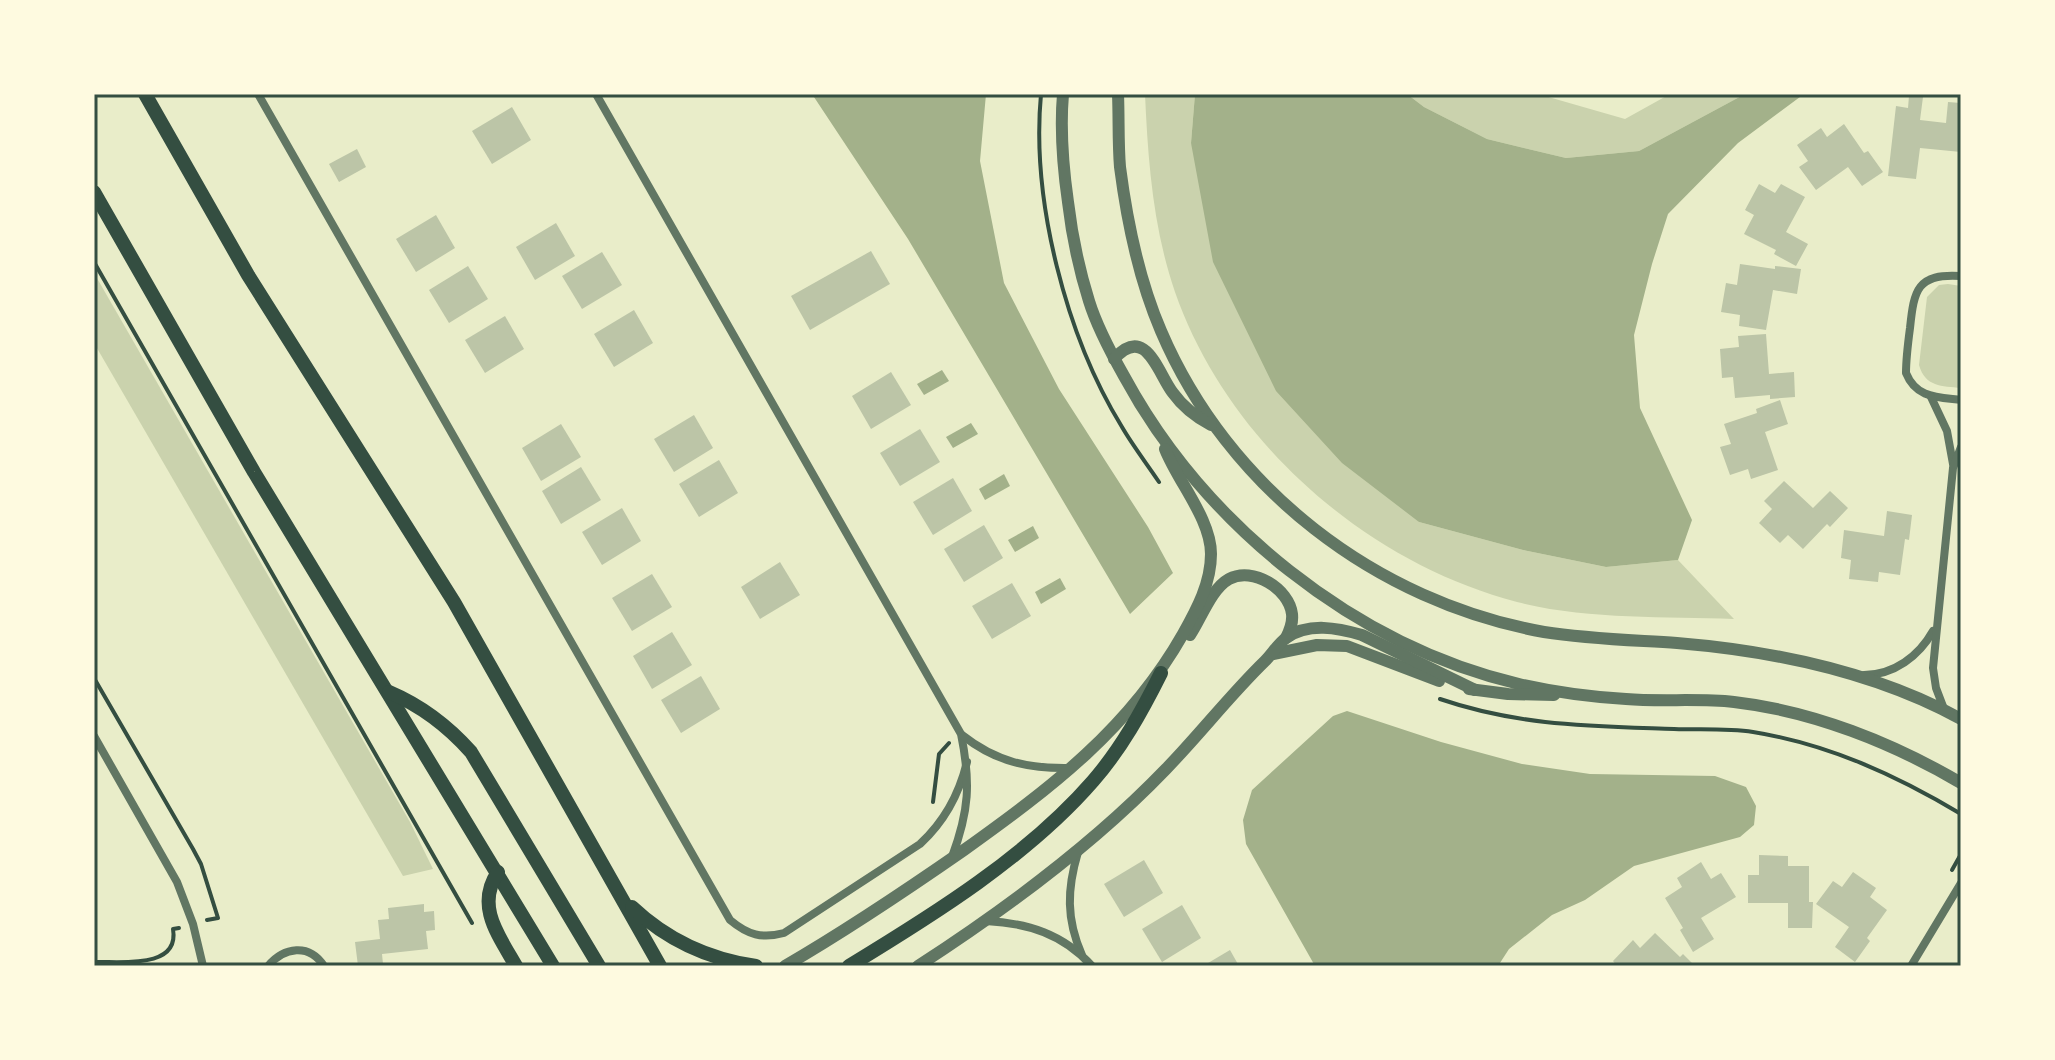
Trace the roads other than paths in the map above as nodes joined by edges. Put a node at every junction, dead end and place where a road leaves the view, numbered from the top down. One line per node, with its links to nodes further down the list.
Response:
1 (145, 94): 34 (main road)
2 (258, 94): 27 (street)
3 (596, 94): 25 (street)
4 (1063, 94): 8 (street)
5 (1118, 94): 11 (street)
6 (94, 192): 21 (main road)
7 (1961, 276): 9 (street)
8 (1114, 359): 11 (street); 12 (street)
9 (1931, 397): 10 (street); 14 (street)
10 (1961, 400)
11 (1214, 427): 19 (street)
12 (1160, 435): 18 (street); 22 (street)
13 (1961, 447): 14 (street)
14 (1953, 468): 15 (street)
15 (1935, 627): 19 (street); 23 (street)
16 (1286, 638): 17 (street); 18 (street); 20 (street)
17 (1272, 654): 20 (street); 30 (street)
18 (1161, 673): 28 (street); 46 (main road)
19 (1855, 676): 23 (street)
20 (1475, 690): 22 (street)
21 (388, 692): 32 (main road); 42 (main road)
22 (1573, 694): 29 (street)
23 (1945, 710): 24 (street)
24 (1961, 719)
25 (961, 734): 27 (street); 28 (street)
26 (94, 736): 37 (street)
27 (967, 762): 31 (street)
28 (1071, 768): 31 (street)
29 (1961, 783)
30 (1080, 848): 35 (street); 36 (street)
31 (951, 858): 45 (street)
32 (498, 872): 40 (main road); 41 (main road)
33 (1961, 883): 49 (street)
34 (622, 898): 43 (main road); 44 (main road)
35 (985, 921): 36 (street); 47 (street)
36 (1083, 956): 48 (street)
37 (203, 966)
38 (268, 966): 39 (street)
39 (324, 966)
40 (516, 966)
41 (553, 966)
42 (599, 966)
43 (660, 966)
44 (756, 966)
45 (785, 966)
46 (849, 966)
47 (918, 966)
48 (1092, 966)
49 (1911, 966)

